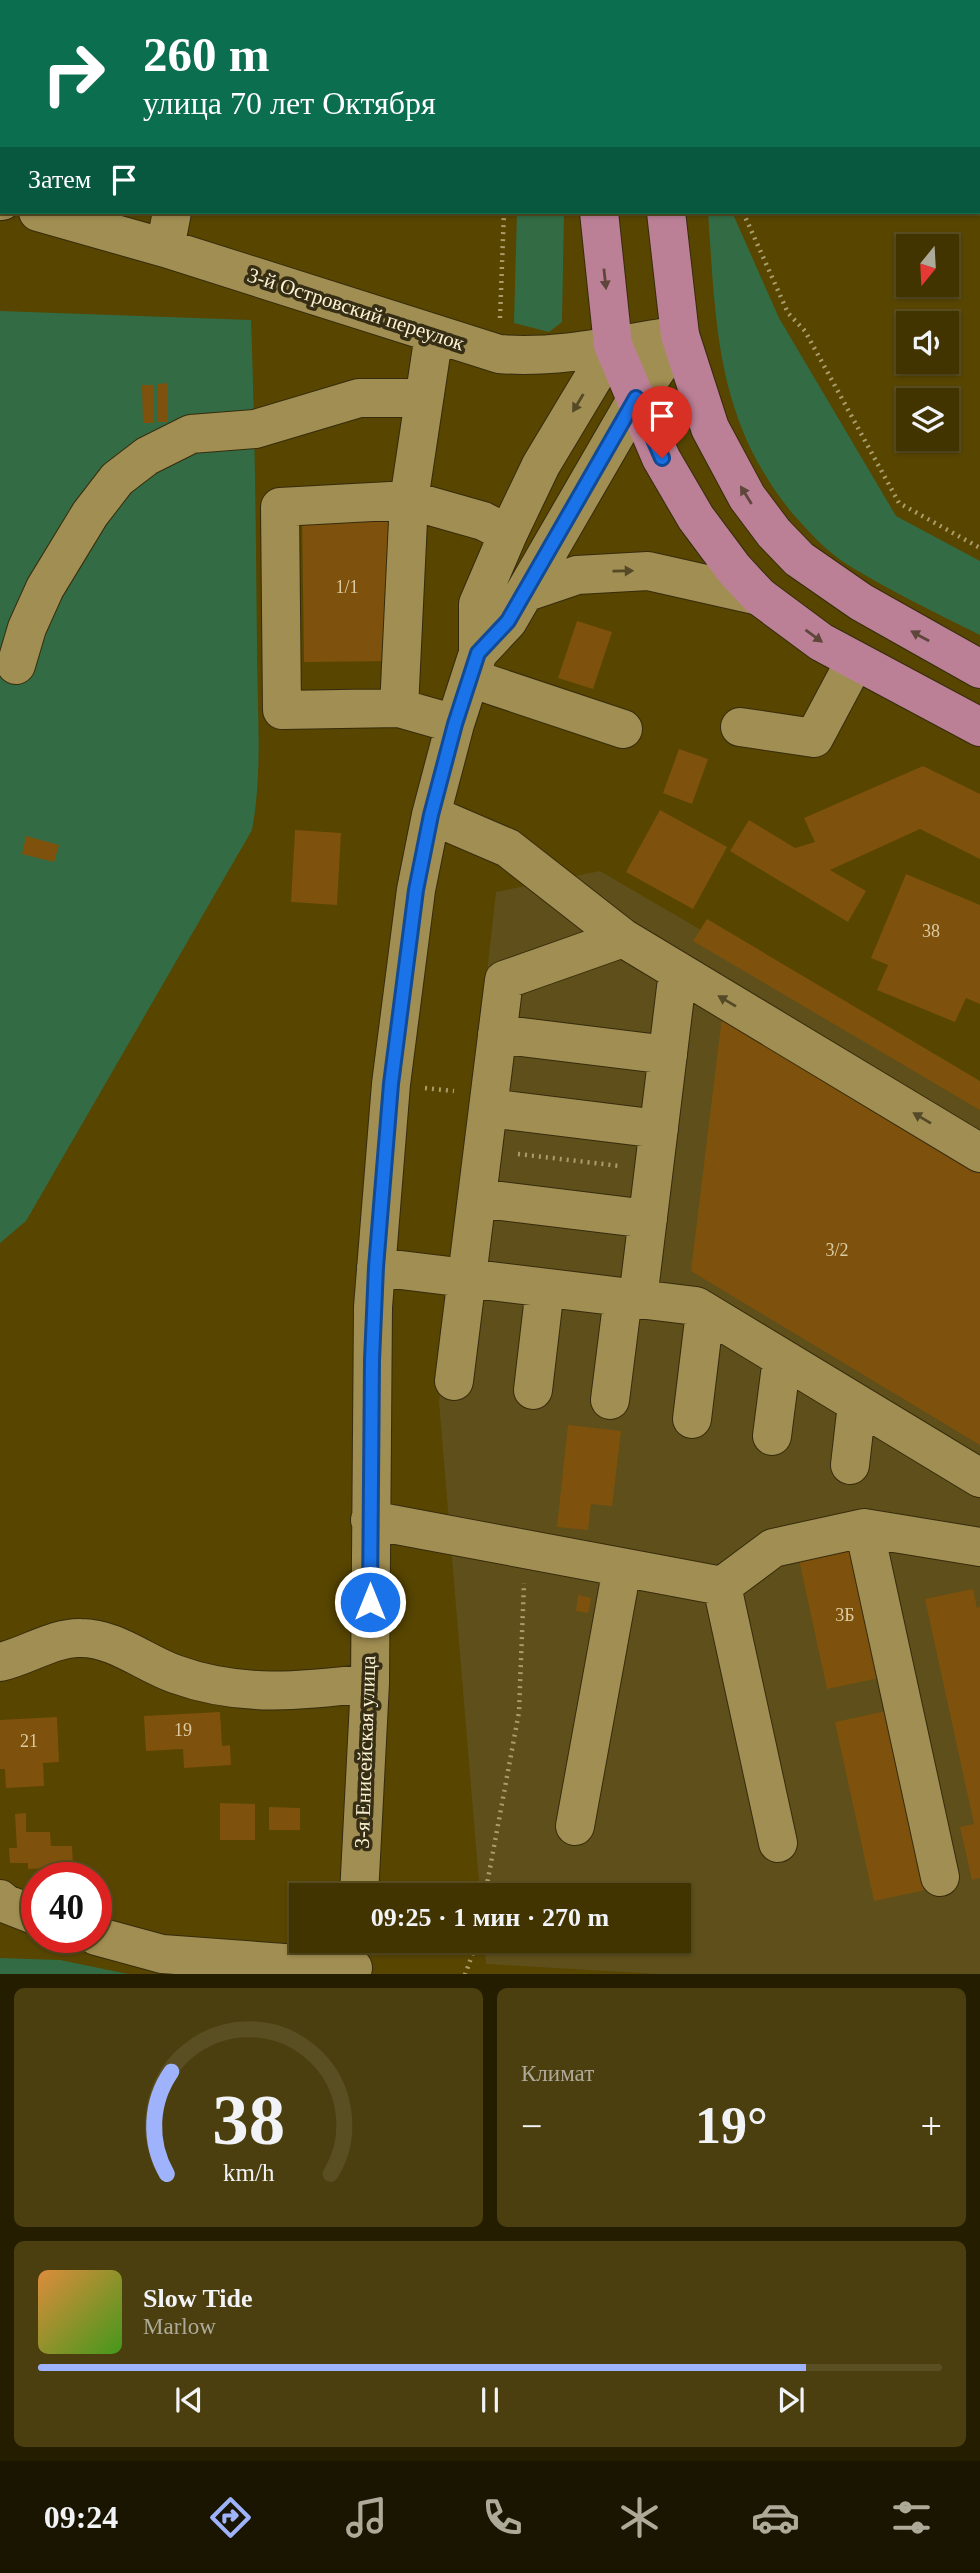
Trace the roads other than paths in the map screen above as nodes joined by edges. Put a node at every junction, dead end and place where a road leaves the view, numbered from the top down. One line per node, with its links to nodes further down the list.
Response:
1 (64, 214): 4 (street, 3-й Островский переулок)
2 (599, 214): 7 (main road, one-way to 7)
3 (666, 214): 6 (main road)
4 (166, 222): 5 (street, 3-й Островский переулок)
5 (434, 334): 7 (street, 3-й Островский переулок); 8 (street)
6 (680, 335): 7 (street, 3-й Островский переулок); 9 (street, 3-я Енисейская улица); 17 (main road, one-way to 6)
7 (613, 345): 9 (main road); 11 (street, one-way to 11)
8 (424, 398): 10 (street); 15 (street)
9 (636, 398): 12 (street, 3-я Енисейская улица); 13 (main road)
10 (409, 500): 11 (street); 18 (street); 18 (street)
11 (508, 534): 16 (street)
12 (524, 593): 13 (street, one-way to 13); 16 (street, 3-я Енисейская улица)
13 (759, 596): 14 (main road, one-way to 14)
14 (855, 661): 20 (street); 21 (main road)
15 (16, 664)
16 (474, 666): 19 (street, 3-я Енисейская улица); 22 (street)
17 (980, 669)
18 (399, 708): 19 (street)
19 (455, 724): 23 (street, 3-я Енисейская улица)
20 (740, 727)
21 (980, 727)
22 (623, 729)
23 (431, 815): 24 (street); 33 (street, 3-я Енисейская улица)
24 (623, 938): 25 (street); 26 (street)
25 (678, 971): 27 (street); 30 (street, one-way to 25)
26 (497, 1034): 27 (street); 28 (street)
27 (668, 1055): 29 (street)
28 (488, 1108): 29 (street); 31 (street)
29 (659, 1129): 32 (street)
30 (980, 1153)
31 (477, 1198): 32 (street); 34 (street)
32 (648, 1219): 36 (street)
33 (376, 1267): 34 (street); 47 (street, 3-я Енисейская улица)
34 (467, 1278): 35 (street); 39 (street)
35 (545, 1288): 36 (street); 40 (street)
36 (630, 1298): 37 (street); 41 (street)
37 (705, 1312): 38 (street); 43 (street)
38 (782, 1358): 42 (street); 44 (street)
39 (454, 1381)
40 (533, 1390)
41 (610, 1400)
42 (857, 1404): 45 (street); 46 (street)
43 (692, 1419)
44 (772, 1436)
45 (850, 1465)
46 (980, 1478)
47 (370, 1520): 50 (street); 53 (street, 3-я Енисейская улица)
48 (864, 1528): 49 (street); 51 (street); 56 (street)
49 (980, 1547)
50 (622, 1568): 51 (street); 54 (street)
51 (722, 1586): 55 (street)
52 (0, 1662): 53 (street)
53 (370, 1683): 57 (street, 3-я Енисейская улица)
54 (575, 1826)
55 (778, 1843)
56 (940, 1877)
57 (360, 1883)
58 (0, 1899): 59 (street)
59 (21, 1910)
60 (112, 1940): 61 (street)
61 (354, 1961)

